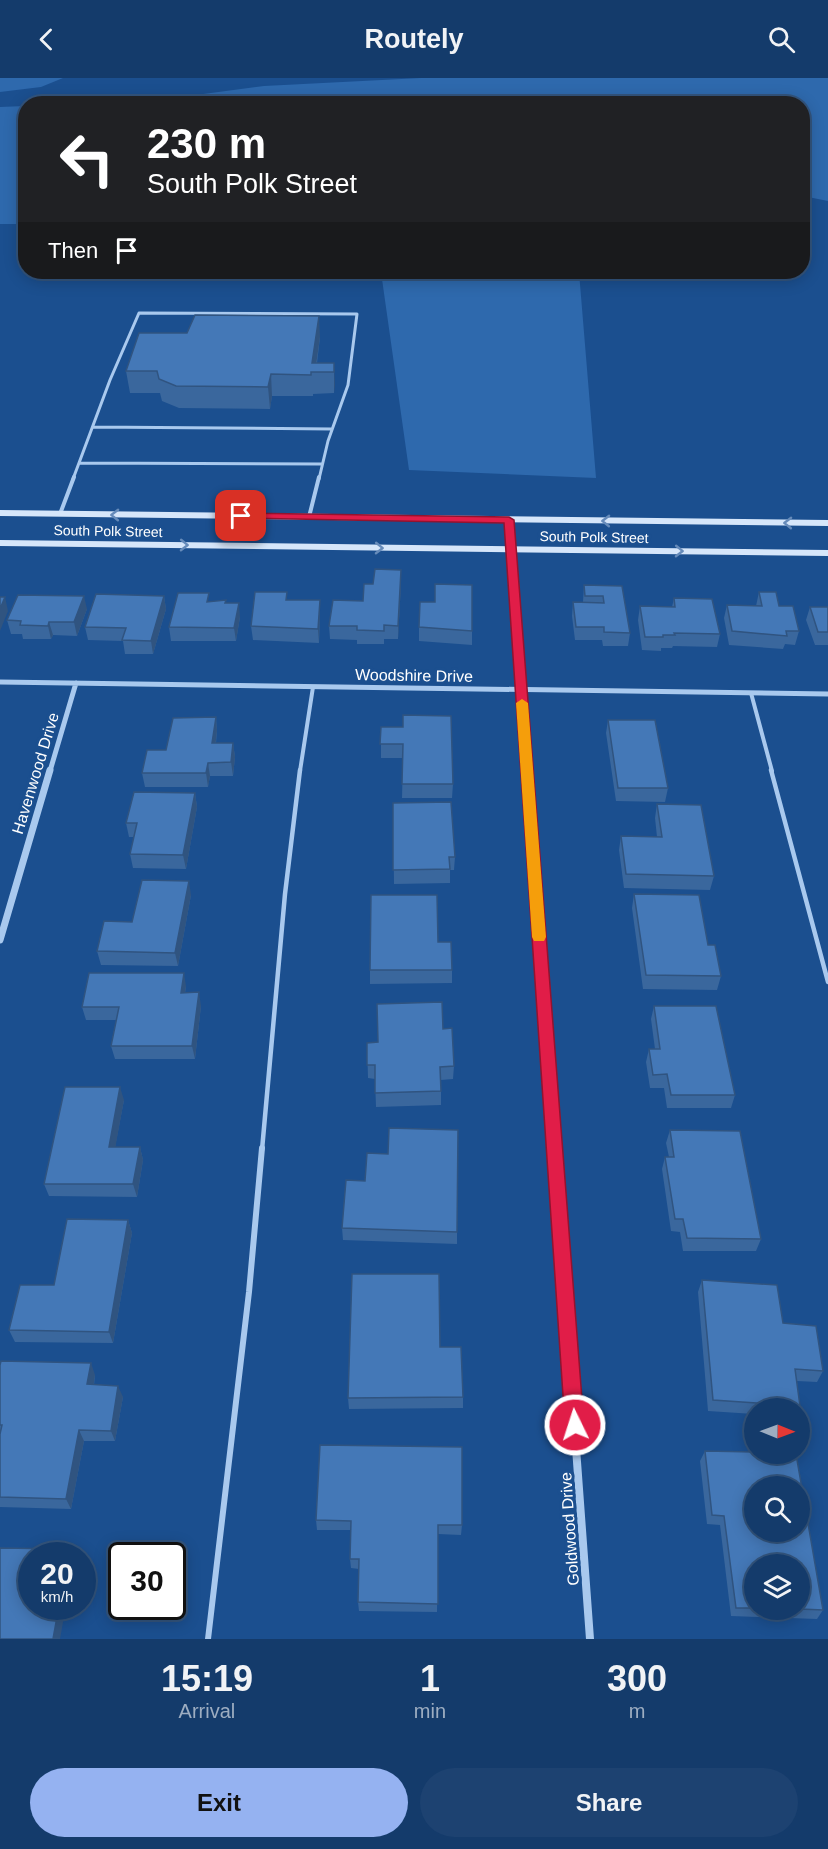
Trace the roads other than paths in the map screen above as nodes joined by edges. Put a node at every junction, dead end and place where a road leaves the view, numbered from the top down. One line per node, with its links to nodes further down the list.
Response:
1 (93, 427): 2 (lane); 2 (lane); 3 (lane)
2 (332, 429): 4 (lane)
3 (80, 463): 4 (lane); 6 (lane)
4 (322, 464): 7 (lane)
5 (0, 513): 6 (main road, South Polk Street)
6 (60, 514): 7 (main road, South Polk Street, one-way to 6)
7 (309, 517): 8 (main road, South Polk Street)
8 (509, 520): 9 (main road, South Polk Street, one-way to 8); 11 (street, Goldwood Drive)
9 (828, 523)
10 (0, 543): 11 (main road, South Polk Street, one-way to 11)
11 (511, 549): 12 (main road, South Polk Street, one-way to 12); 16 (street, Goldwood Drive)
12 (828, 553)
13 (0, 682): 14 (street, Woodshire Drive)
14 (76, 683): 15 (street, Woodshire Drive); 19 (street, Havenwood Drive)
15 (313, 687): 16 (street, Woodshire Drive); 21 (lane)
16 (521, 690): 17 (street, Woodshire Drive); 22 (street, Goldwood Drive)
17 (751, 693): 18 (street, Woodshire Drive); 20 (lane)
18 (828, 694)
19 (0, 940)
20 (828, 982)
21 (208, 1639)
22 (590, 1639)

